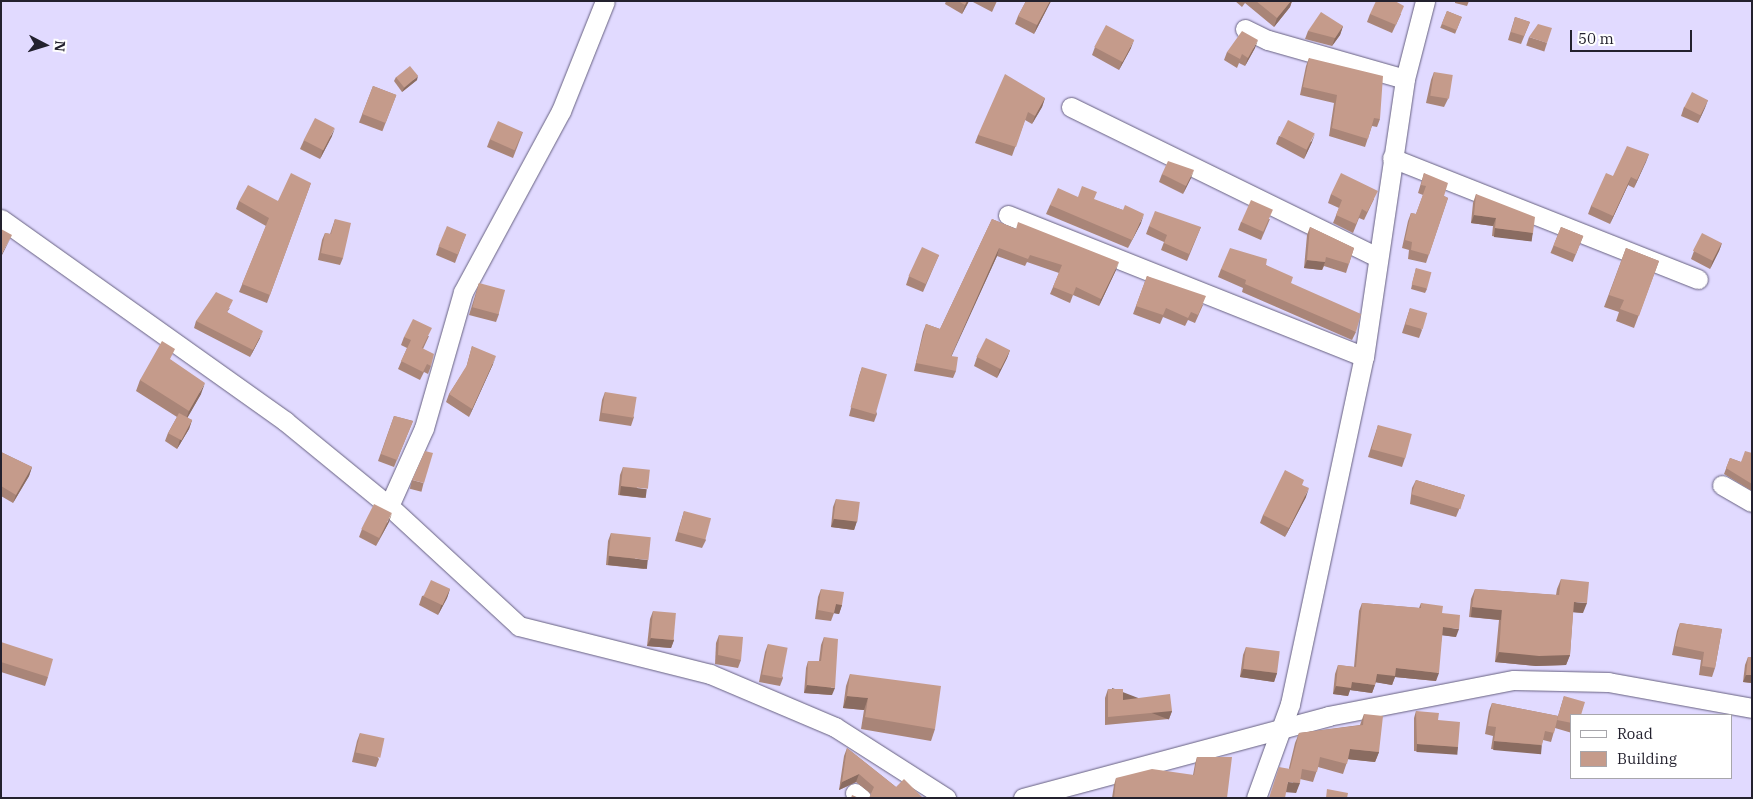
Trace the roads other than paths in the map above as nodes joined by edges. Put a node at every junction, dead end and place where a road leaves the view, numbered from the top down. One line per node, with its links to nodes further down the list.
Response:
1 (604, 1): 14 (street)
2 (1425, 1): 4 (street)
3 (1245, 28): 4 (street)
4 (1405, 79): 6 (street)
5 (1071, 107): 9 (street)
6 (1392, 158): 9 (street); 10 (street)
7 (1008, 215): 11 (street)
8 (1, 219): 14 (street)
9 (1377, 257): 11 (street)
10 (1698, 279)
11 (1364, 357): 16 (street)
12 (1722, 486): 13 (street)
13 (1752, 502)
14 (389, 506): 17 (street)
15 (1752, 708): 16 (street)
16 (1282, 728): 18 (street); 19 (street)
17 (946, 798)
18 (1023, 798)
19 (1256, 798)

